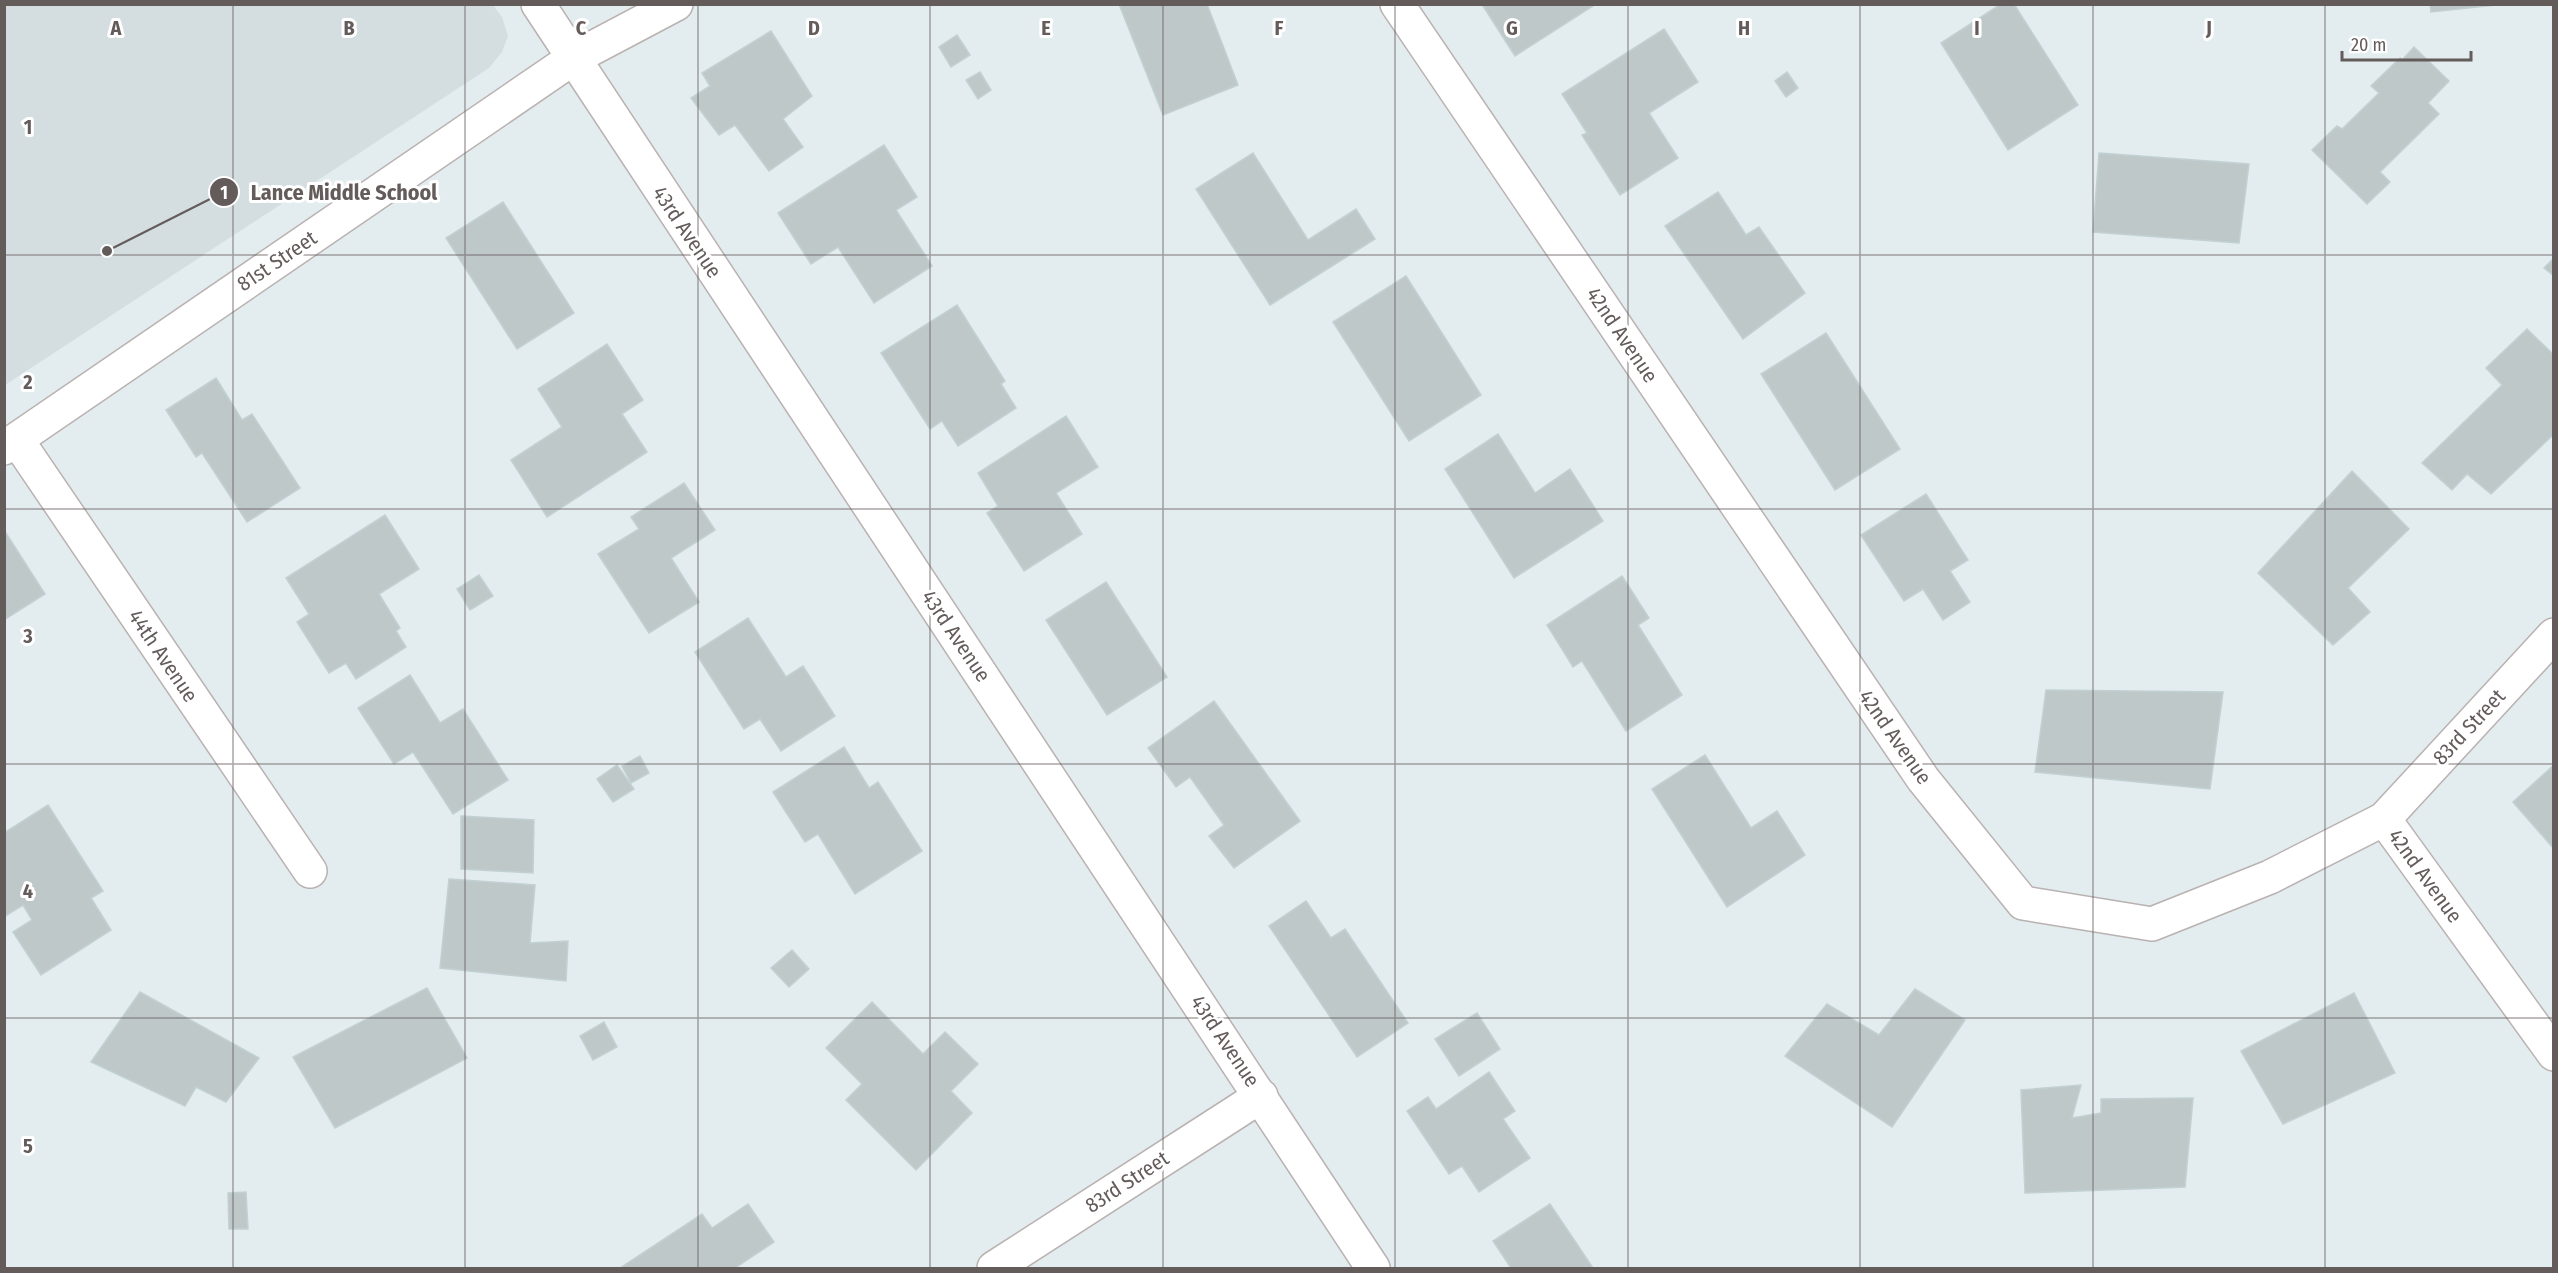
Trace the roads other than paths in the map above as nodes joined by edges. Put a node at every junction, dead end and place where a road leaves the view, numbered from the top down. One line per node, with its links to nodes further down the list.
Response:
1 (538, 4): 4 (street, 43rd Avenue)
2 (676, 4): 4 (street, 81st Street)
3 (1397, 4): 7 (street, 42nd Avenue)
4 (572, 59): 5 (street, 81st Street); 10 (street, 43rd Avenue)
5 (11, 444): 8 (street, 44th Avenue)
6 (2553, 635): 7 (street, 83rd Street)
7 (2384, 819): 9 (street, 42nd Avenue)
8 (310, 872)
9 (2553, 1054)
10 (1261, 1096): 11 (street, 83rd Street); 12 (street, 43rd Avenue)
11 (994, 1269)
12 (1373, 1269)

